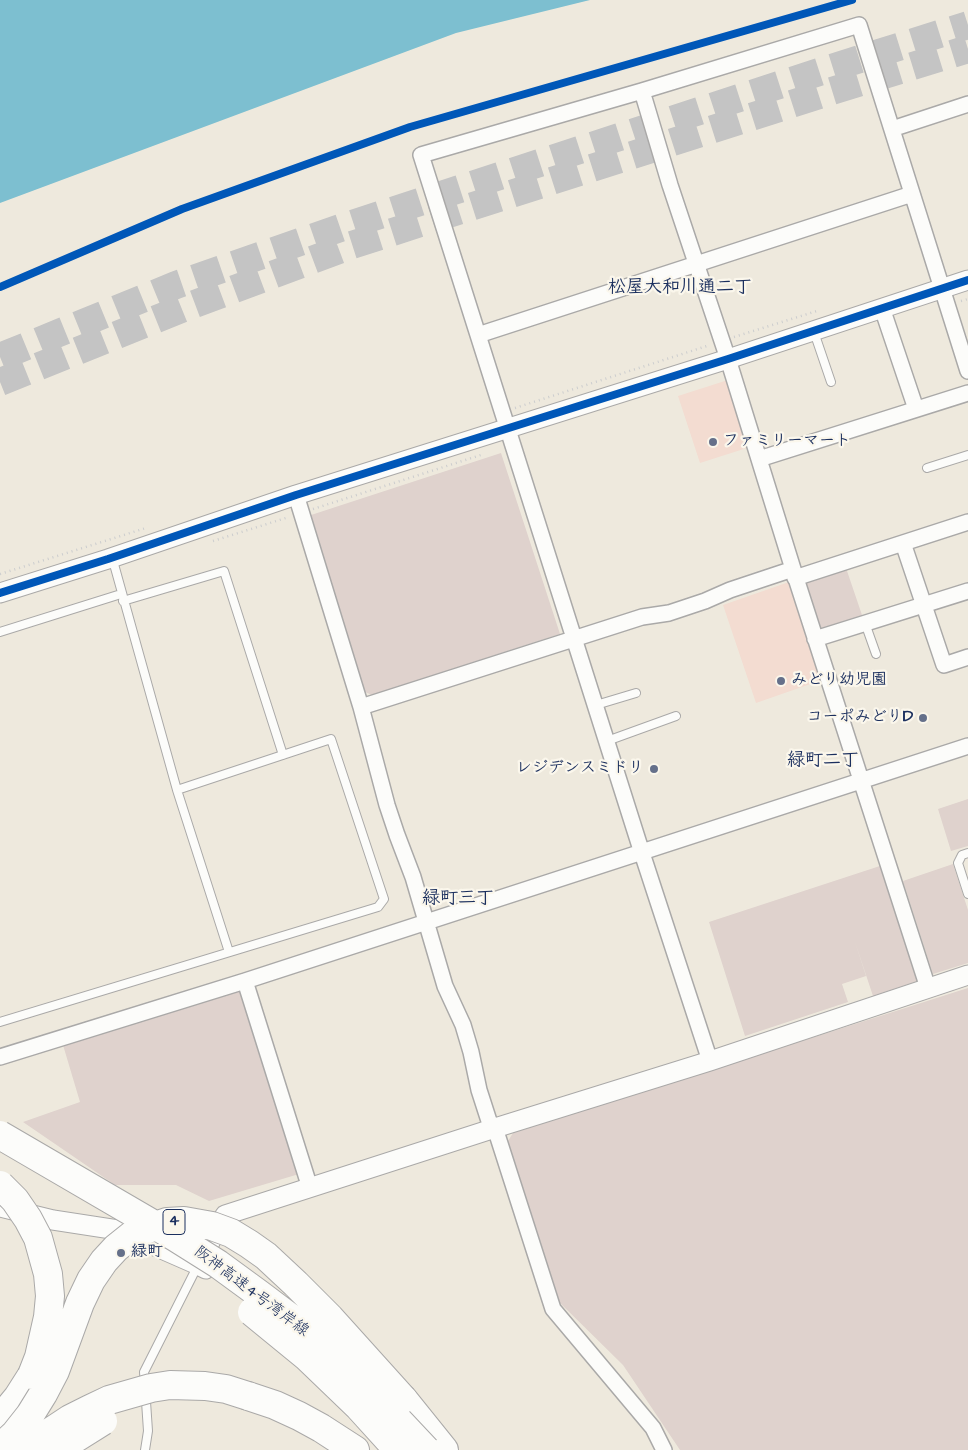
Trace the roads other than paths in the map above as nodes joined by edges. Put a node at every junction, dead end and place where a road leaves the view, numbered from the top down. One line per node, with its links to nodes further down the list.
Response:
1 (642, 91): 3 (street); 5 (street); 10 (street)
2 (968, 104): 3 (street)
3 (892, 129): 4 (street)
4 (912, 194): 5 (street); 7 (street)
5 (696, 264): 10 (street); 11 (street)
6 (968, 280): 7 (street)
7 (942, 289): 8 (street); 12 (street)
8 (882, 308): 9 (street); 15 (street)
9 (814, 330): 11 (street); 13 (lane)
10 (478, 335): 16 (street)
11 (728, 359): 16 (street); 18 (street)
12 (968, 371)
13 (831, 382)
14 (968, 393): 15 (street)
15 (916, 410): 18 (street)
16 (508, 429): 20 (street); 31 (street)
17 (968, 455): 19 (lane)
18 (759, 459): 24 (street)
19 (927, 468)
20 (296, 495): 23 (street); 37 (street)
21 (968, 522): 22 (street)
22 (903, 543): 24 (street); 28 (street)
23 (112, 557): 26 (street); 27 (lane)
24 (794, 574): 31 (street); 32 (street)
25 (968, 591): 28 (street)
26 (0, 594)
27 (122, 598): 30 (lane); 41 (lane); 43 (lane)
28 (924, 605): 29 (street); 34 (street)
29 (866, 623): 32 (street); 33 (lane)
30 (0, 632)
31 (575, 638): 36 (street); 37 (street)
32 (815, 639): 42 (street)
33 (876, 654)
34 (968, 657)
35 (636, 693): 36 (lane)
36 (596, 705): 39 (street)
37 (361, 707): 47 (street)
38 (676, 716): 39 (lane)
39 (607, 741): 44 (street)
40 (968, 746): 42 (street)
41 (283, 755): 43 (lane); 48 (lane)
42 (860, 781): 44 (street); 51 (street)
43 (177, 790): 48 (lane)
44 (642, 853): 47 (street); 54 (street)
45 (968, 853): 46 (lane)
46 (968, 894)
47 (426, 922): 50 (street); 55 (street)
48 (230, 952): 52 (lane)
49 (968, 975): 51 (street)
50 (245, 981): 53 (street); 59 (street)
51 (928, 988): 54 (street)
52 (0, 1022)
53 (0, 1056)
54 (710, 1061): 55 (street)
55 (495, 1128): 59 (street); 73 (street)
56 (0, 1135): 71 (highway, 阪神高速4号湾岸線 / 4, bridge)
57 (0, 1157): 69 (highway, 阪神高速4号湾岸線 / 4, bridge)
58 (0, 1185): 63 (highway, bridge)
59 (310, 1188): 61 (street)
60 (0, 1207): 61 (street)
61 (198, 1265): 67 (lane); 70 (street)
62 (248, 1396): 65 (highway, bridge); 66 (highway, bridge); 68 (highway)
63 (0, 1419)
64 (0, 1448): 72 (highway, 4, bridge)
65 (23, 1450)
66 (60, 1450)
67 (144, 1450)
68 (355, 1450)
69 (398, 1450)
70 (411, 1450)
71 (426, 1450)
72 (444, 1450)
73 (664, 1450)

